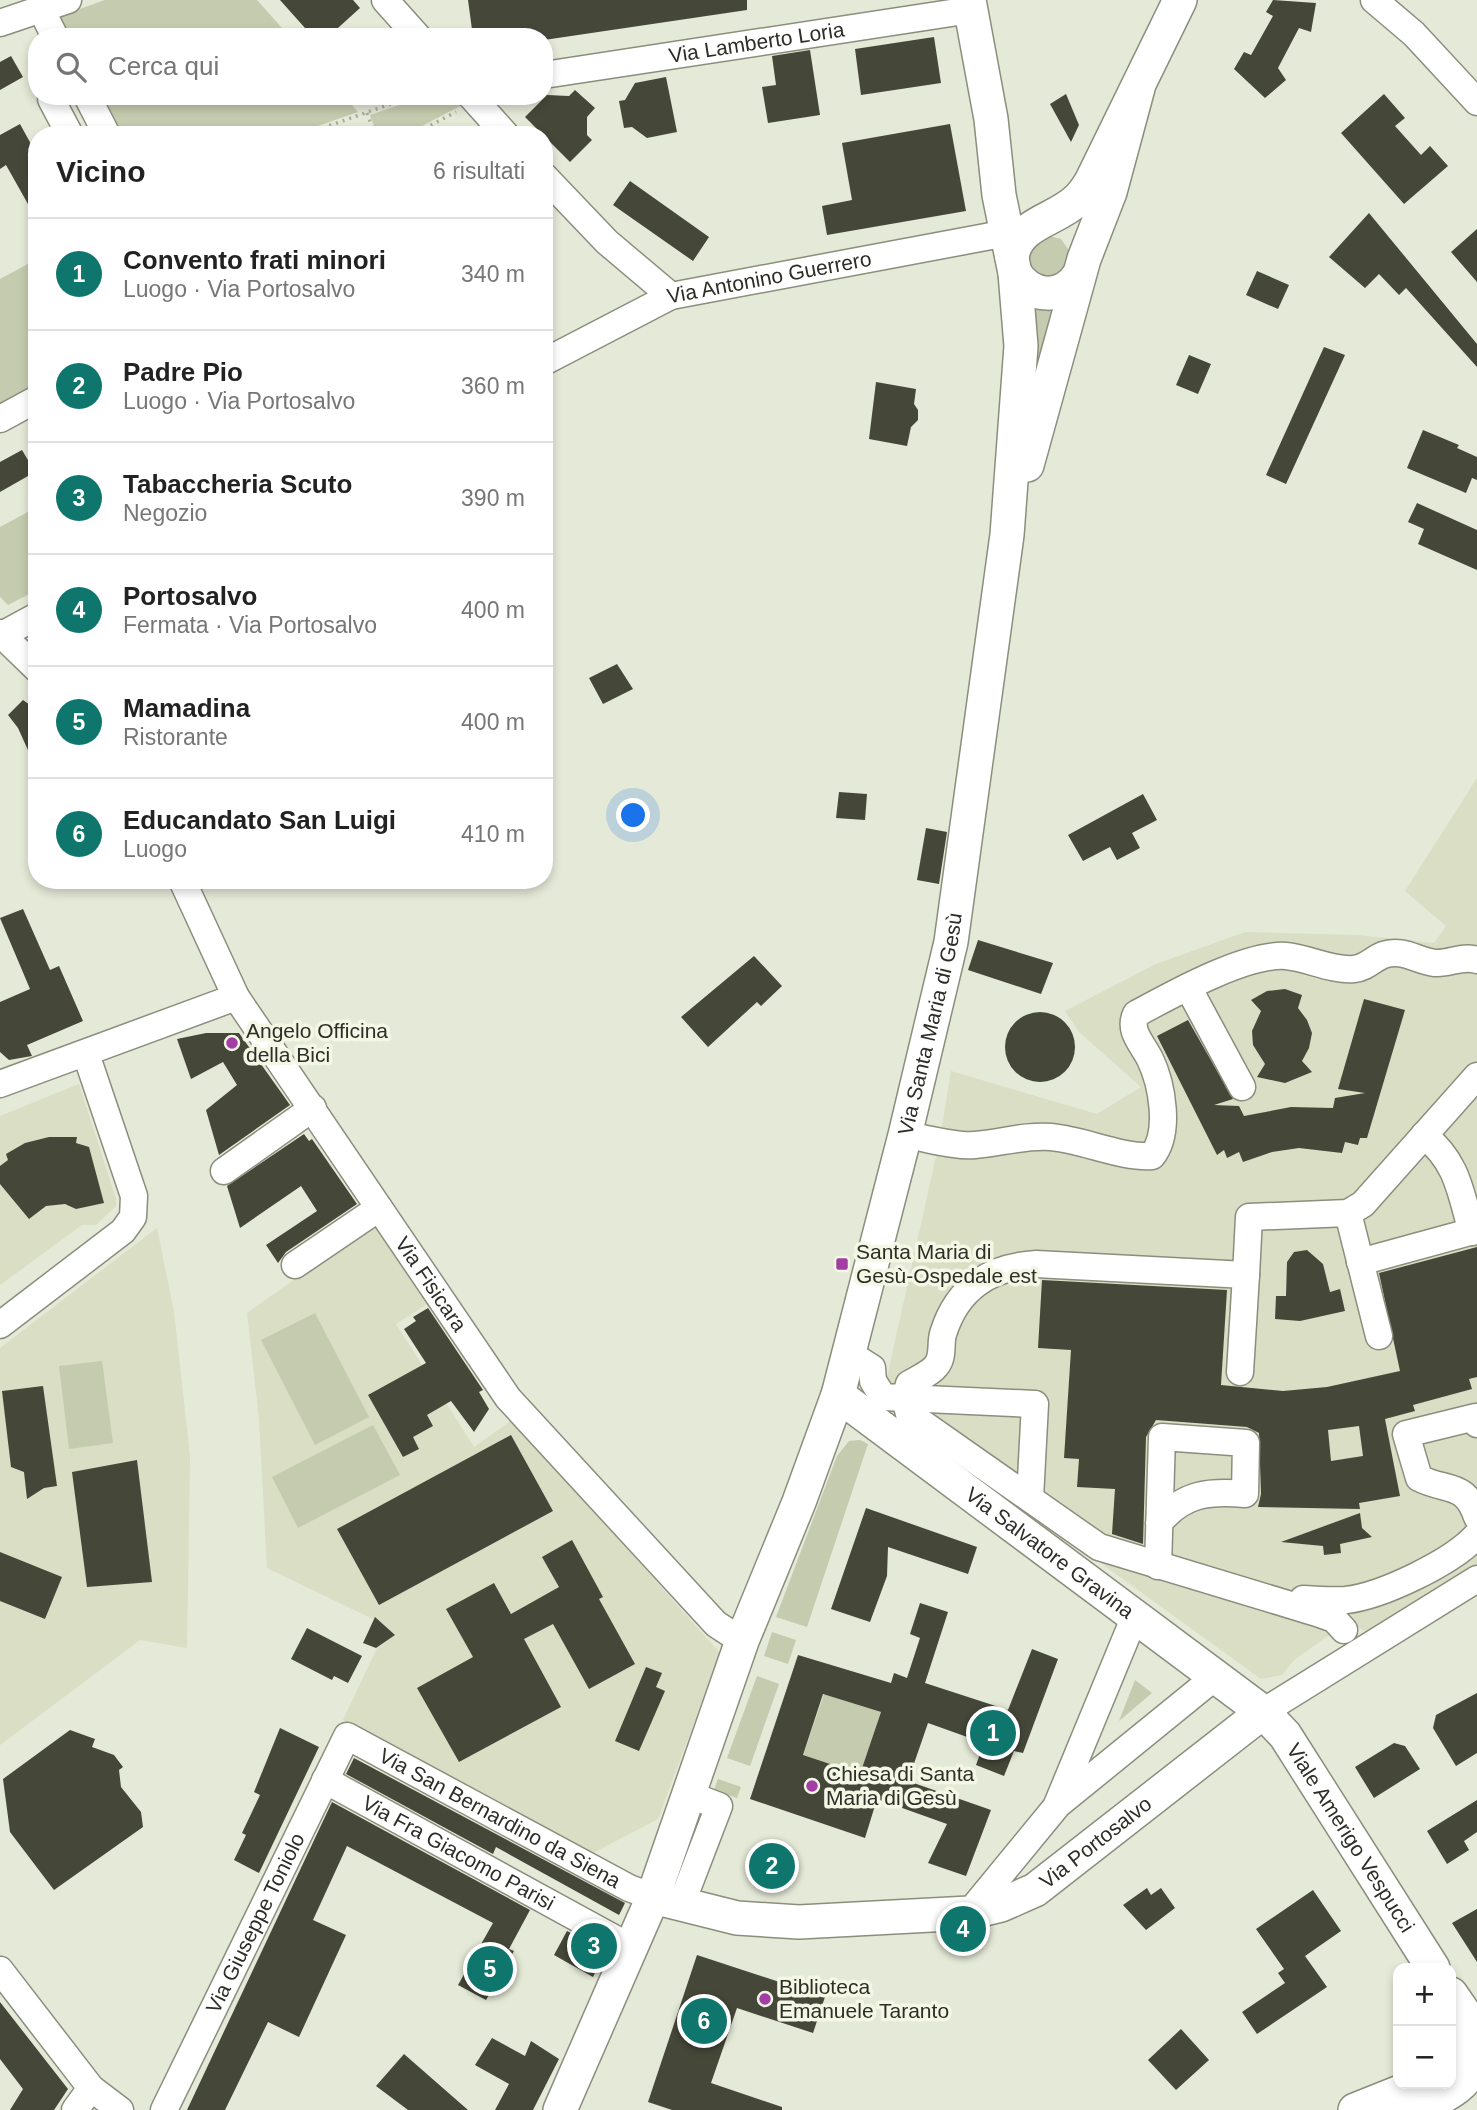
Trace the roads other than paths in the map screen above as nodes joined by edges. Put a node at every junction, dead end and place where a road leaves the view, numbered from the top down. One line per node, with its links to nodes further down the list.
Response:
1 (68, 0): 6 (street)
2 (385, 0): 9 (street)
3 (1180, 0): 11 (main road)
4 (1374, 0): 12 (street)
5 (970, 5): 10 (street, Via Lamberto Loria); 16 (main road)
6 (41, 9): 7 (street); 8 (street)
7 (0, 23)
8 (50, 28)
9 (410, 28)
10 (553, 74)
11 (1138, 88): 21 (main road); 23 (main road)
12 (1477, 102)
13 (54, 105): 17 (street)
14 (91, 105): 18 (street)
15 (479, 105): 19 (street)
16 (991, 120): 21 (main road); 22 (main road)
17 (65, 126)
18 (102, 126)
19 (498, 126)
20 (553, 185): 24 (street)
21 (1049, 222): 22 (main road); 23 (main road)
22 (1011, 254): 23 (main road); 24 (street, Via Antonino Guerrero); 28 (main road)
23 (1081, 267): 28 (main road)
24 (671, 296): 25 (street, Via Antonino Guerrero)
25 (553, 357)
26 (28, 404): 27 (street)
27 (0, 419)
28 (1007, 535): 41 (main road, Via Santa Maria di Gesù)
29 (28, 620): 30 (street)
30 (1, 634): 31 (street)
31 (28, 660)
32 (185, 889): 35 (street, Via Fisicara)
33 (1477, 960): 34 (street)
34 (1188, 987): 39 (street); 41 (street)
35 (236, 997): 36 (street); 40 (street, Via Fisicara)
36 (94, 1051): 38 (street); 50 (street)
37 (1477, 1076): 42 (street)
38 (0, 1084)
39 (1242, 1087)
40 (313, 1108): 43 (street); 44 (street, Via Fisicara)
41 (905, 1135): 52 (main road, Via Santa Maria di Gesù)
42 (1424, 1135): 45 (street); 46 (street)
43 (224, 1171)
44 (379, 1208): 48 (street); 67 (street, Via Fisicara)
45 (1348, 1213): 47 (street); 49 (street)
46 (1475, 1231): 47 (street)
47 (1360, 1262): 51 (street)
48 (295, 1265)
49 (1246, 1275): 53 (street); 55 (street)
50 (0, 1325)
51 (1379, 1336)
52 (850, 1354): 54 (main road, Via Santa Maria di Gesù); 55 (street)
53 (1240, 1372)
54 (838, 1395): 58 (main road, Via Santa Maria di Gesù); 65 (main road, Via Salvatore Gravina)
55 (905, 1398): 57 (street); 57 (street)
56 (1477, 1424): 59 (street)
57 (1030, 1499): 63 (street)
58 (799, 1502): 67 (main road); 73 (main road)
59 (1477, 1517)
60 (1159, 1523): 63 (street)
61 (1477, 1535): 66 (street)
62 (1477, 1547): 66 (street)
63 (1158, 1566): 66 (street)
64 (1477, 1580): 68 (street, Via Portosalvo)
65 (1135, 1616): 69 (main road, Via Salvatore Gravina); 74 (street)
66 (1344, 1618): 68 (street)
67 (742, 1641): 73 (main road)
68 (1350, 1657): 70 (street, Via Portosalvo)
69 (1215, 1677): 70 (main road, Via Salvatore Gravina); 74 (street)
70 (1262, 1712): 76 (main road, Via Portosalvo); 78 (main road, Viale Amerigo Vespucci)
71 (347, 1736): 72 (street, Via Giuseppe Toniolo); 75 (street, Via San Bernardino da Siena)
72 (325, 1780): 77 (street, Via Fra Giacomo Parisi); 87 (street, Via Giuseppe Toniolo)
73 (693, 1788): 75 (main road)
74 (1056, 1807): 76 (street)
75 (667, 1901): 76 (main road, Via Portosalvo); 77 (main road)
76 (969, 1913)
77 (630, 1947): 88 (main road)
78 (1430, 1963)
79 (0, 1970): 83 (street)
80 (1456, 2001): 81 (main road)
81 (1477, 2043)
82 (1477, 2053): 90 (main road)
83 (91, 2088): 85 (street); 86 (street)
84 (1408, 2089): 89 (main road)
85 (75, 2110)
86 (120, 2110)
87 (164, 2110)
88 (560, 2110)
89 (1355, 2110)
90 (1415, 2110)

